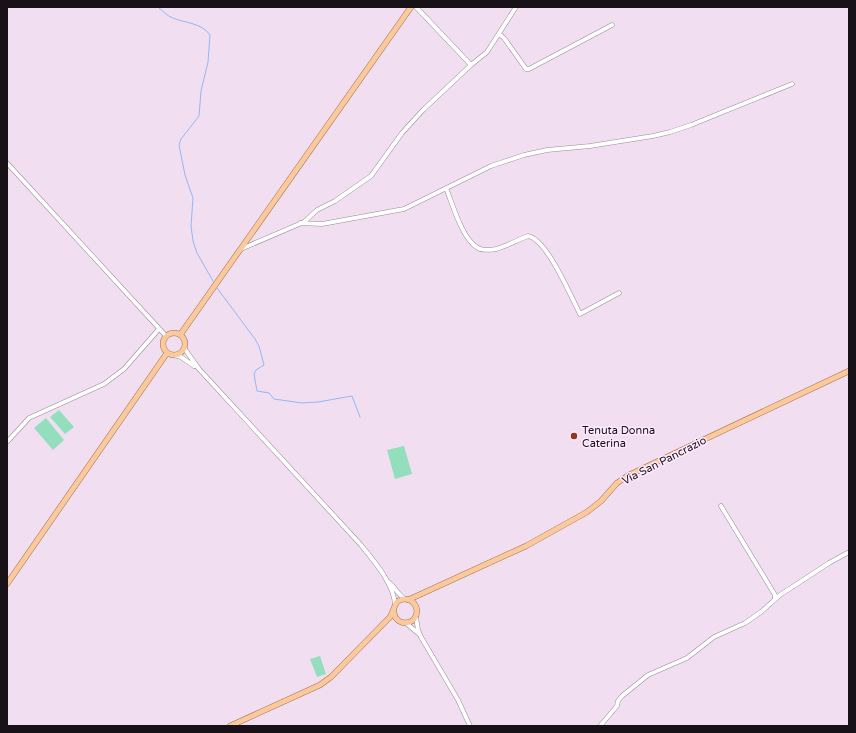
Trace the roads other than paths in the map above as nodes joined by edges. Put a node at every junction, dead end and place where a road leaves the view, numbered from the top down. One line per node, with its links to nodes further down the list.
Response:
1 (411, 7): 11 (main road)
2 (416, 7): 6 (street)
3 (516, 7): 5 (street)
4 (612, 25): 5 (street)
5 (499, 34): 6 (street)
6 (471, 65): 10 (street)
7 (792, 84): 9 (street)
8 (7, 163): 13 (street)
9 (446, 188): 10 (street); 12 (street)
10 (300, 223): 11 (street)
11 (241, 249): 14 (main road)
12 (619, 293)
13 (159, 329): 15 (street); 21 (street)
14 (180, 335): 15 (main road); 16 (main road)
15 (166, 336): 17 (main road)
16 (184, 348): 18 (main road); 19 (street)
17 (167, 353): 18 (main road); 25 (main road)
18 (174, 355): 19 (street)
19 (199, 369): 24 (street)
20 (849, 371): 26 (main road, Via San Pancrazio)
21 (7, 442)
22 (721, 506): 28 (street)
23 (849, 552): 28 (street)
24 (386, 581): 27 (street); 30 (street)
25 (7, 584)
26 (423, 592): 27 (main road, Via San Pancrazio); 29 (main road)
27 (406, 599): 29 (main road); 30 (main road)
28 (775, 599): 37 (street)
29 (415, 604): 31 (main road)
30 (394, 607): 32 (main road); 33 (main road)
31 (416, 616): 33 (main road); 34 (street)
32 (385, 622): 33 (main road); 35 (main road)
33 (404, 623): 34 (street)
34 (422, 637): 36 (street)
35 (230, 726)
36 (470, 726)
37 (600, 726)

